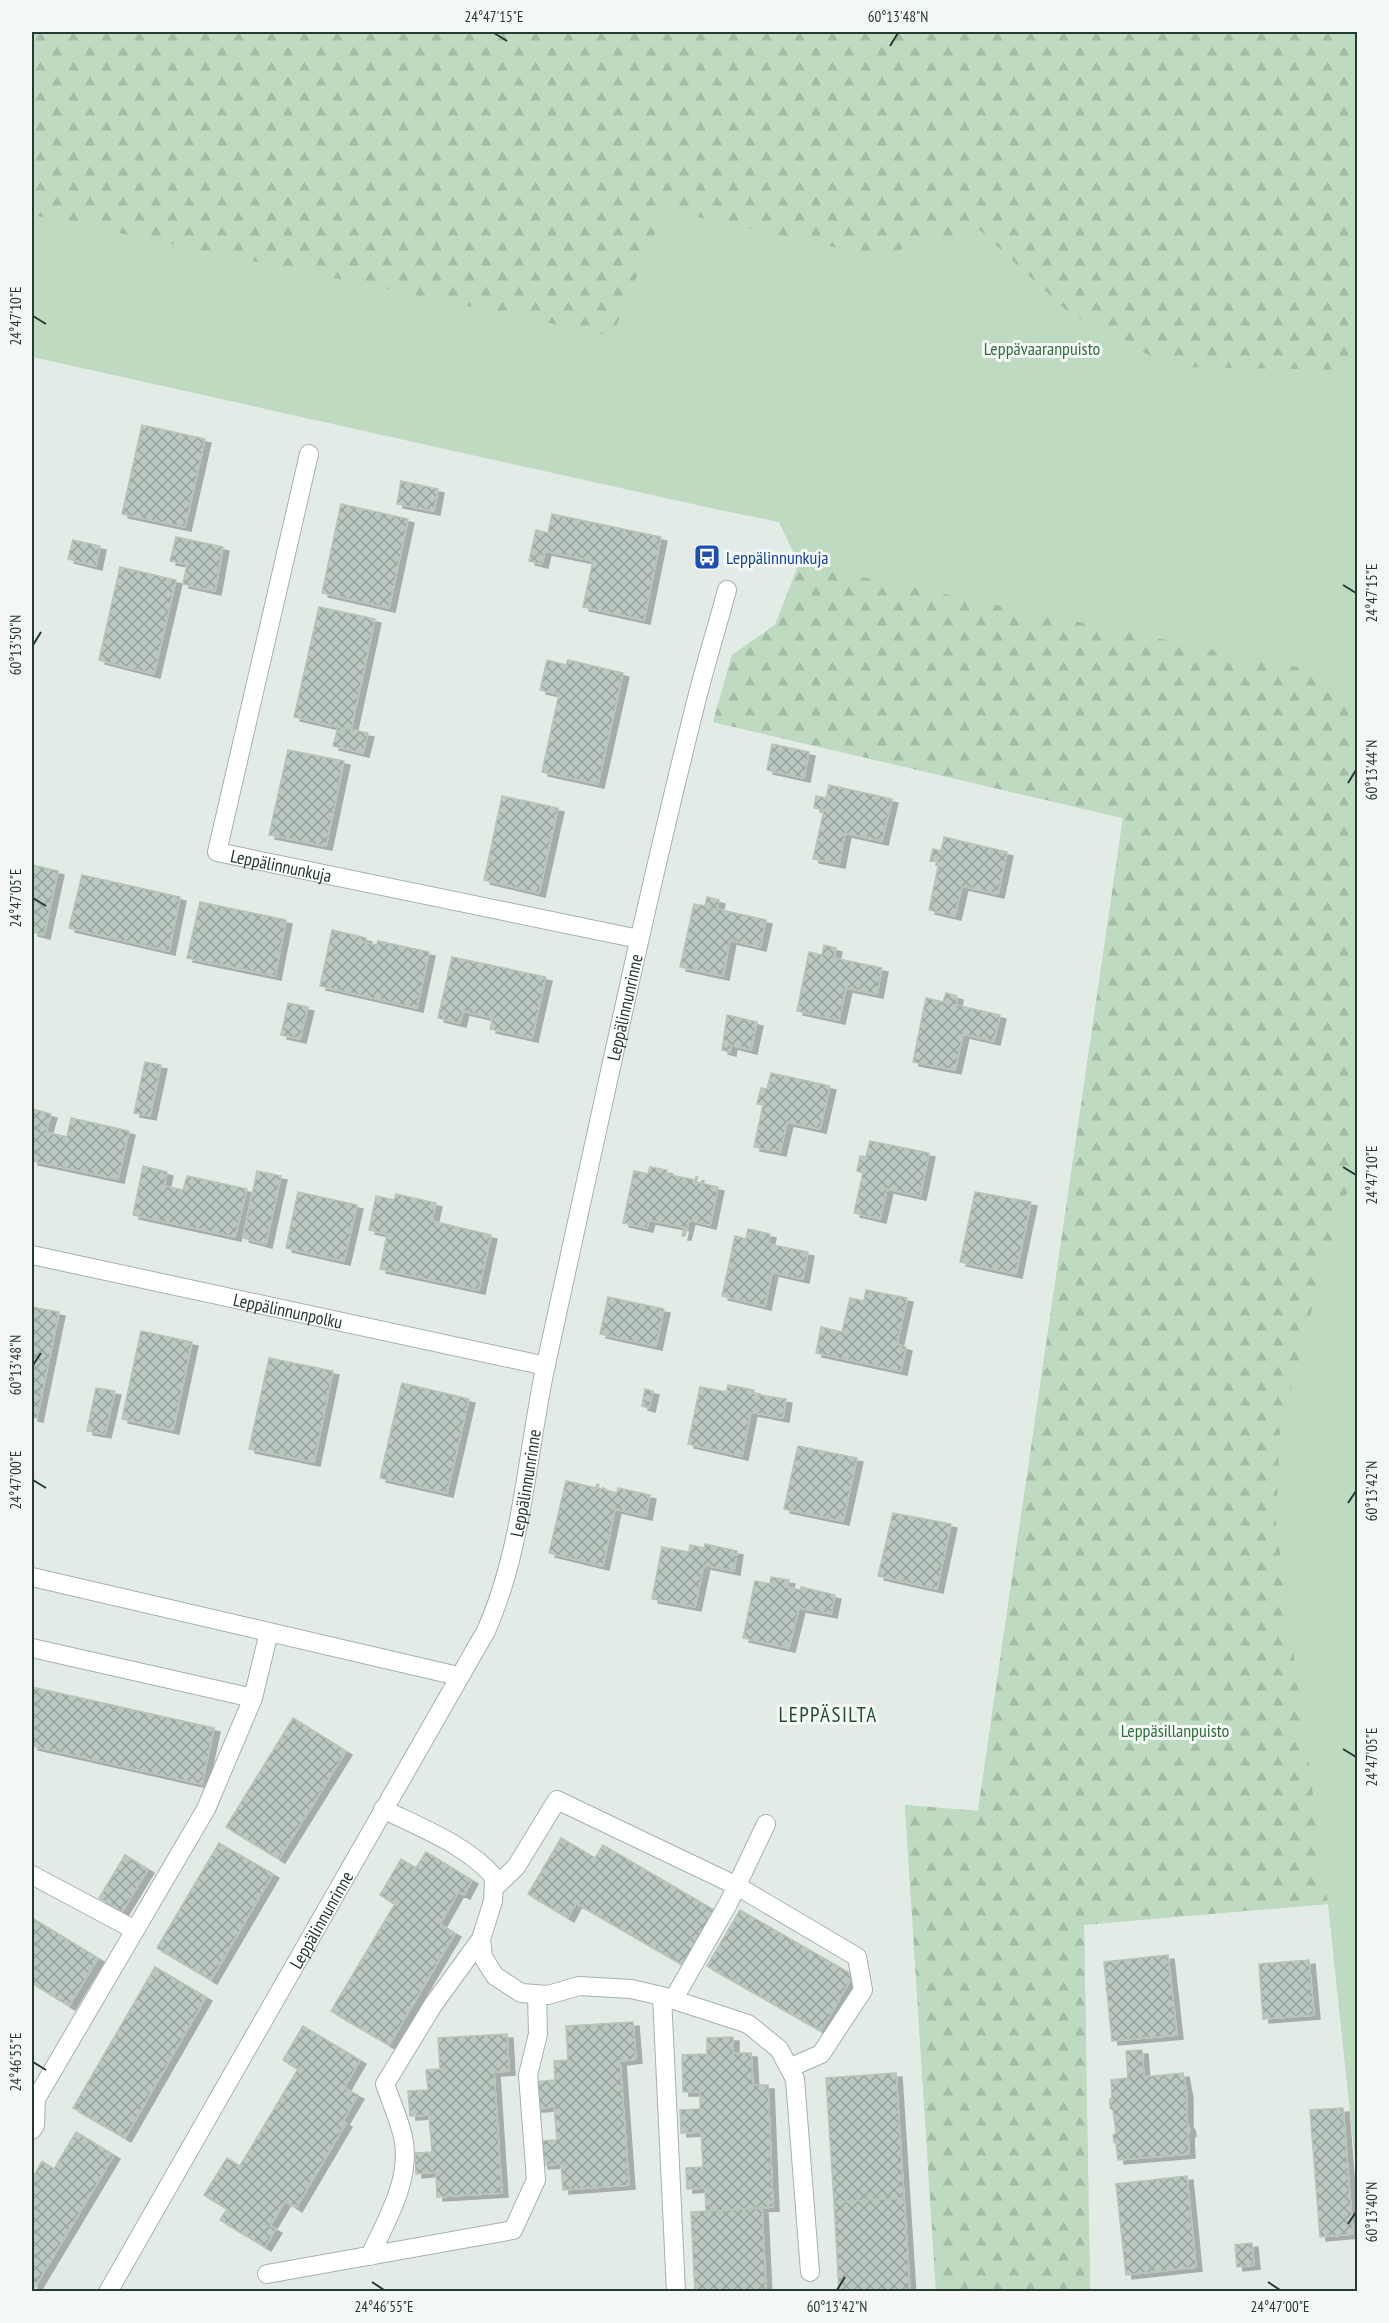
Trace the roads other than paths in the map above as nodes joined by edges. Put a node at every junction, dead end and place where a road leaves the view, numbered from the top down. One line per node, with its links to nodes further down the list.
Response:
1 (309, 454): 3 (street, Leppälinnunkuja)
2 (727, 590): 3 (street, Leppälinnunrinne)
3 (639, 939): 5 (street, Leppälinnunrinne)
4 (32, 1255): 5 (street, Leppälinnunpolku)
5 (546, 1366): 9 (street, Leppälinnunrinne)
6 (32, 1577): 7 (street)
7 (269, 1632): 9 (street); 10 (street)
8 (32, 1648): 10 (street)
9 (458, 1676): 11 (street, Leppälinnunrinne)
10 (253, 1698): 16 (street)
11 (383, 1809): 15 (street); 26 (street, Leppälinnunrinne)
12 (766, 1824): 14 (street)
13 (32, 1875): 16 (street)
14 (737, 1886): 15 (street); 19 (street); 20 (street)
15 (494, 1888): 17 (street)
16 (135, 1930): 21 (street)
17 (481, 1939): 18 (street); 23 (street)
18 (537, 1994): 19 (street); 23 (street)
19 (668, 1998): 20 (street); 27 (street)
20 (789, 2068): 24 (street)
21 (34, 2098): 22 (street)
22 (32, 2130)
23 (370, 2256): 25 (street)
24 (810, 2272)
25 (267, 2274)
26 (108, 2292)
27 (676, 2292)

